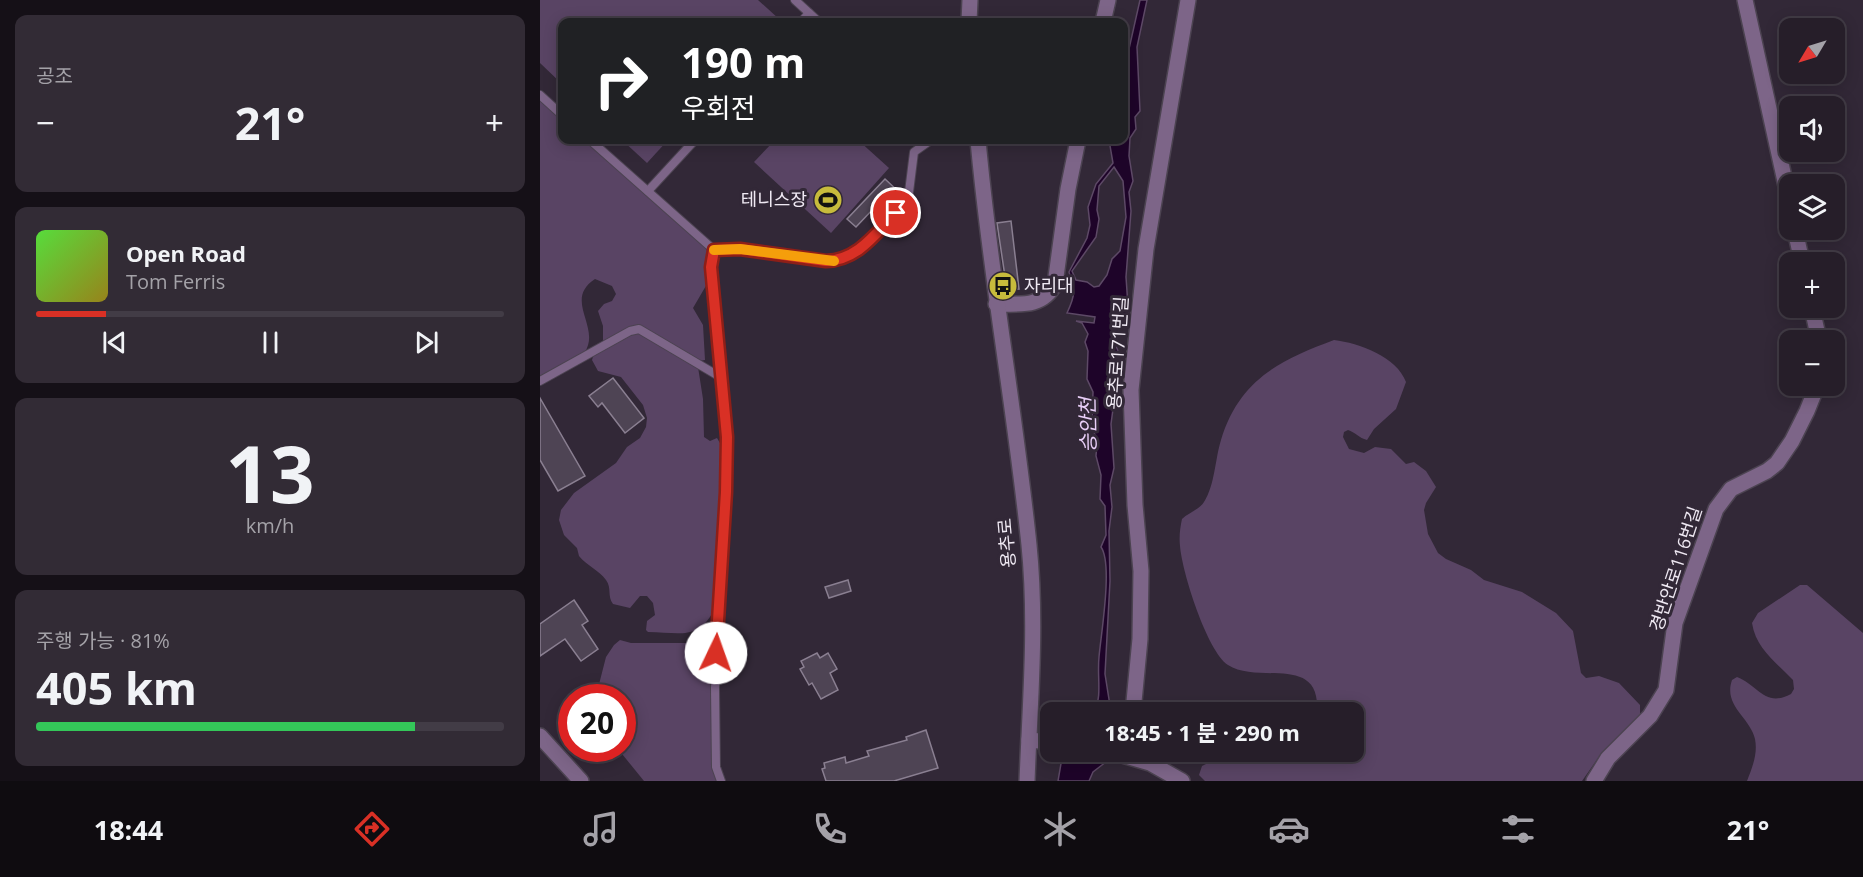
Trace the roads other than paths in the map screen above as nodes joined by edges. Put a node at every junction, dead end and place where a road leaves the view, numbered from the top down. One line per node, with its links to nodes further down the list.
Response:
1 (795, 0): 6 (lane)
2 (970, 0): 9 (street)
3 (1108, 0): 10 (street)
4 (1188, 0): 25 (street, 용추로171번길)
5 (1745, 0): 18 (street)
6 (809, 14): 7 (lane); 8 (lane)
7 (805, 18)
8 (814, 18)
9 (969, 18)
10 (1104, 18)
11 (540, 95): 12 (lane)
12 (558, 111)
13 (595, 144): 19 (lane)
14 (691, 144): 19 (lane)
15 (925, 144): 20 (lane)
16 (978, 144): 21 (street, 용추로)
17 (1077, 144): 21 (street)
18 (1783, 174)
19 (648, 191): 20 (lane)
20 (714, 250): 22 (lane)
21 (996, 304): 27 (street, 용추로)
22 (722, 378): 23 (lane); 31 (lane)
23 (540, 381)
24 (1812, 396): 34 (street, 경반안로116번길)
25 (1134, 702)
26 (540, 736): 30 (street)
27 (1029, 740): 28 (street); 32 (street, 용추로)
28 (1040, 741)
29 (1147, 762): 33 (street)
30 (581, 781)
31 (722, 781)
32 (1027, 781)
33 (1182, 781)
34 (1594, 781)

